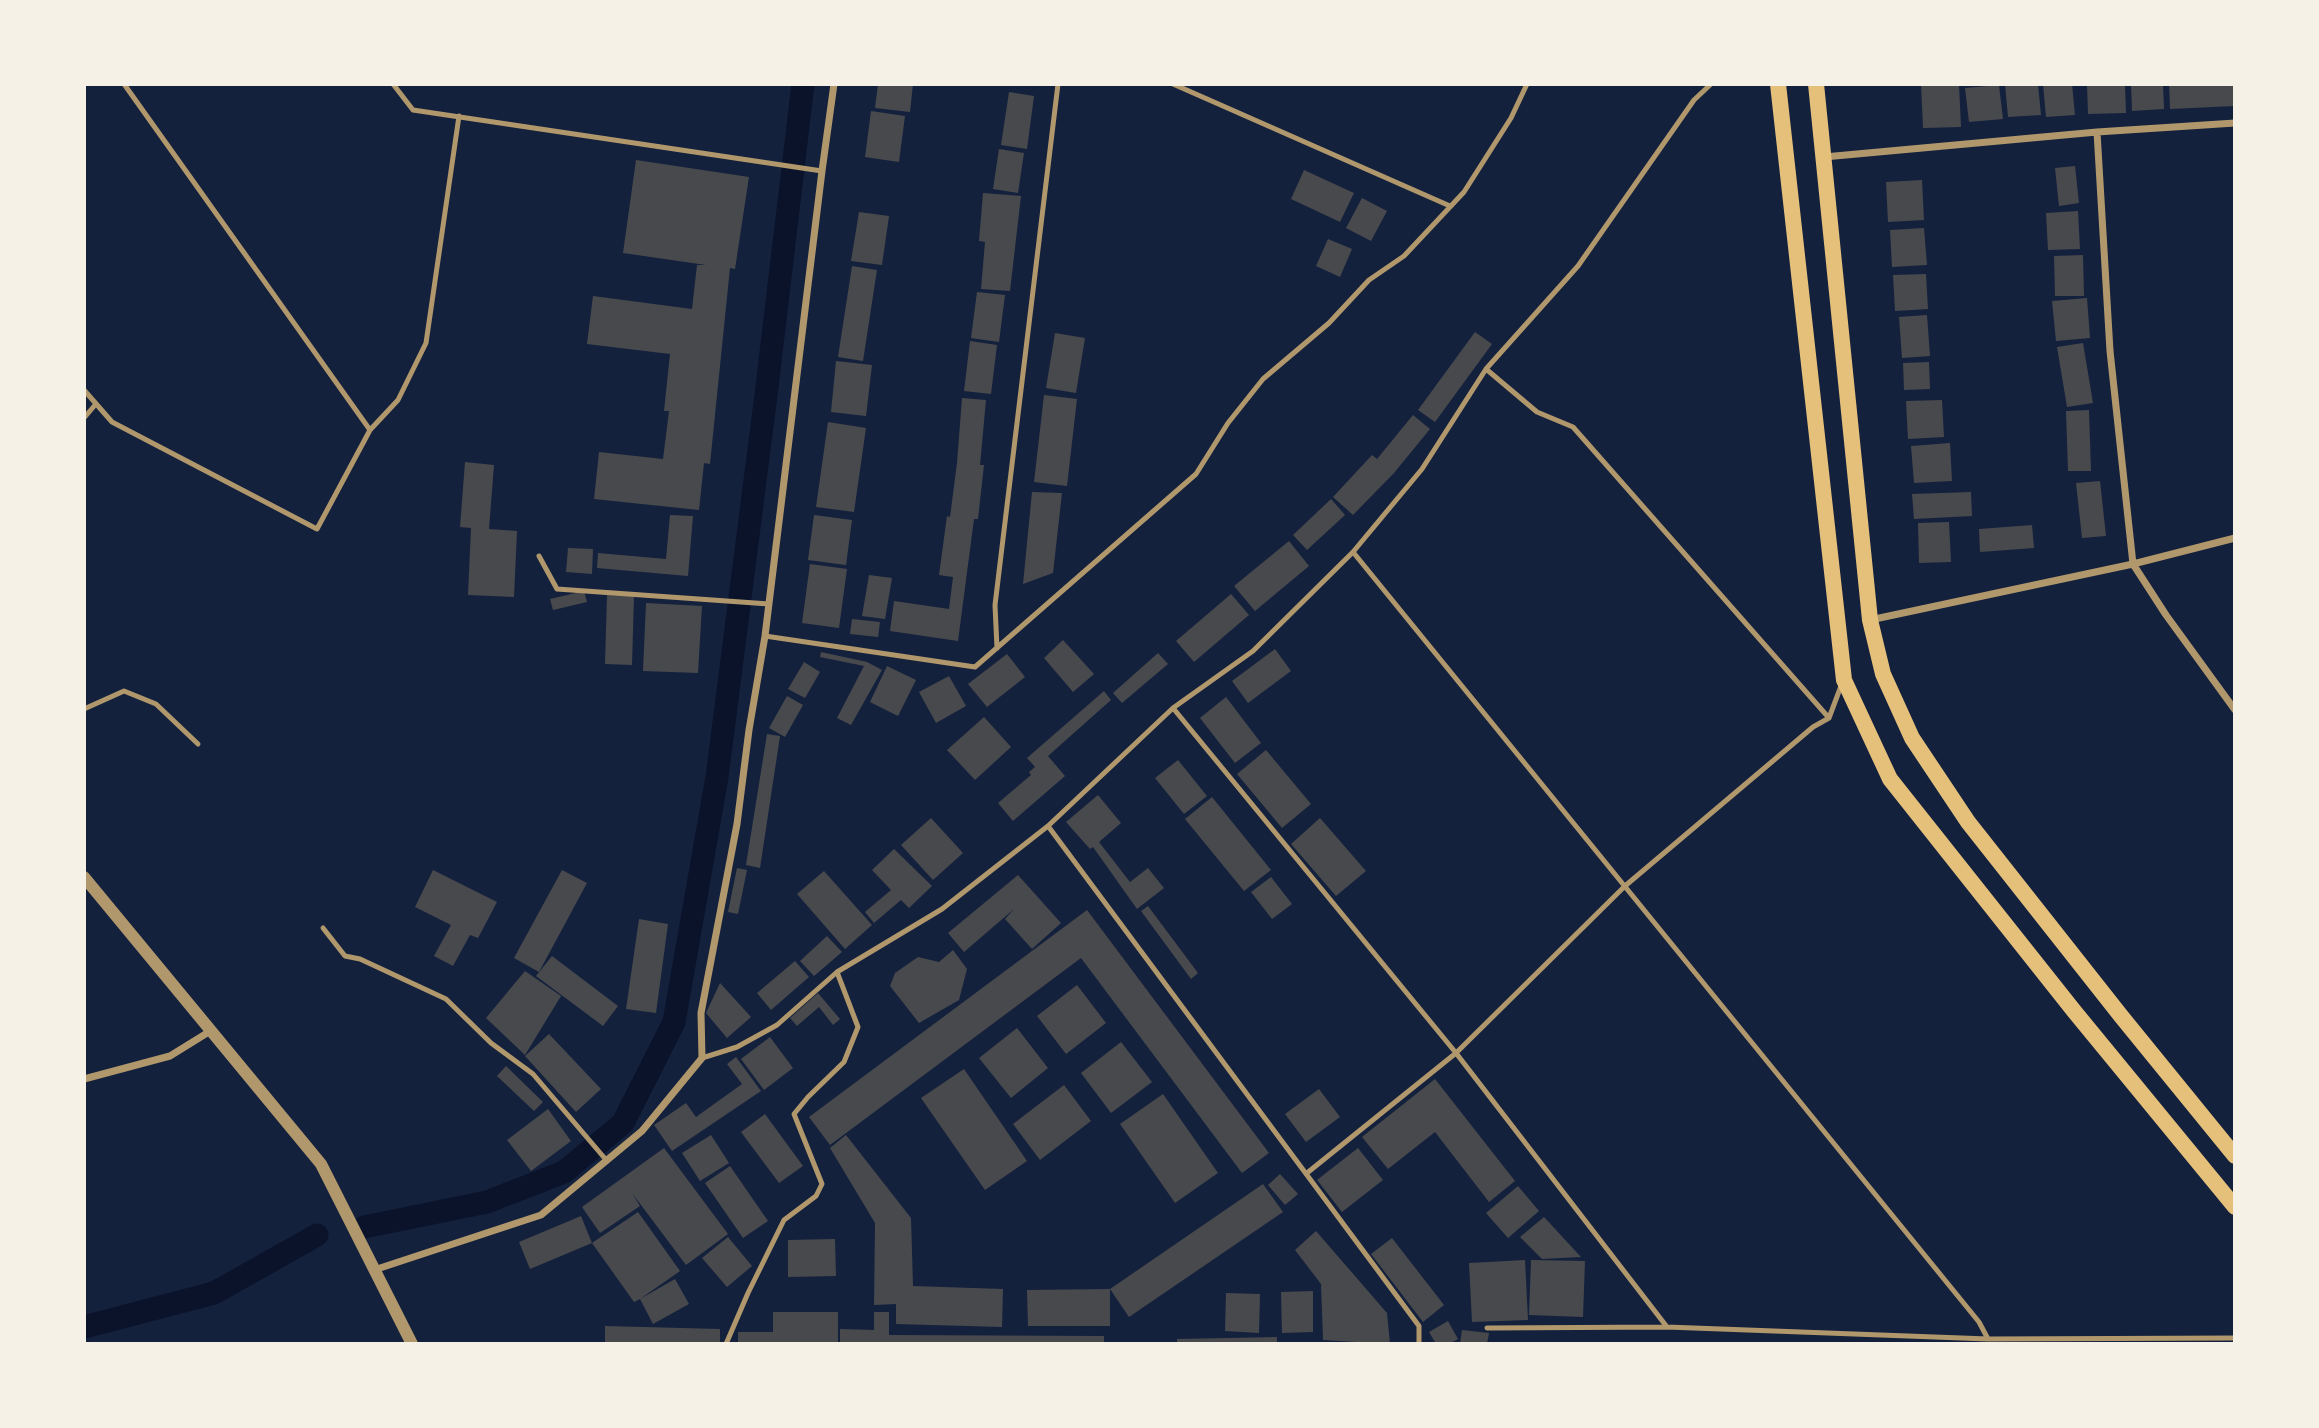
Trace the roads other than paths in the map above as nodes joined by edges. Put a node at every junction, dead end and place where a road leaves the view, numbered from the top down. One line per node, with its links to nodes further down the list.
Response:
1 (124, 84): 20 (lane)
2 (393, 84): 10 (lane)
3 (834, 84): 14 (street)
4 (1058, 84): 28 (lane)
5 (1173, 84): 15 (lane)
6 (1527, 84): 15 (lane)
7 (1711, 84): 16 (lane)
8 (1778, 84): 29 (main road)
9 (1816, 84): 13 (main road)
10 (459, 116): 14 (lane); 20 (lane)
11 (2235, 123): 12 (street)
12 (2097, 132): 13 (street); 24 (street)
13 (1823, 157): 26 (main road)
14 (822, 170): 25 (street)
15 (1450, 206): 28 (lane)
16 (1486, 369): 22 (lane); 33 (lane)
17 (84, 390): 18 (lane)
18 (95, 405): 19 (lane); 20 (lane)
19 (84, 418)
20 (370, 430)
21 (2235, 538): 24 (street)
22 (1353, 552): 30 (lane); 37 (lane)
23 (539, 556): 25 (lane)
24 (2133, 564): 26 (street); 32 (street)
25 (769, 604): 27 (street)
26 (1870, 620): 44 (main road)
27 (765, 636): 28 (lane); 42 (street)
28 (997, 648)
29 (1844, 680): 33 (lane); 47 (main road)
30 (1173, 708): 35 (lane); 41 (lane)
31 (84, 709): 34 (lane)
32 (2235, 710)
33 (1829, 718): 37 (lane)
34 (198, 744)
35 (1048, 826): 39 (lane); 46 (lane)
36 (84, 877): 40 (street)
37 (1625, 886): 41 (lane); 52 (lane)
38 (323, 928): 45 (lane)
39 (837, 972): 42 (lane); 54 (lane)
40 (212, 1030): 43 (street); 48 (street)
41 (1456, 1053): 46 (lane); 49 (lane)
42 (702, 1058): 45 (street)
43 (84, 1079)
44 (2235, 1156)
45 (607, 1161): 48 (street)
46 (1307, 1173): 55 (lane)
47 (2235, 1207)
48 (373, 1270): 53 (street)
49 (1667, 1327): 50 (lane); 52 (lane)
50 (1487, 1328)
51 (2235, 1338): 52 (lane)
52 (1988, 1339)
53 (412, 1344)
54 (726, 1344)
55 (1419, 1344)

